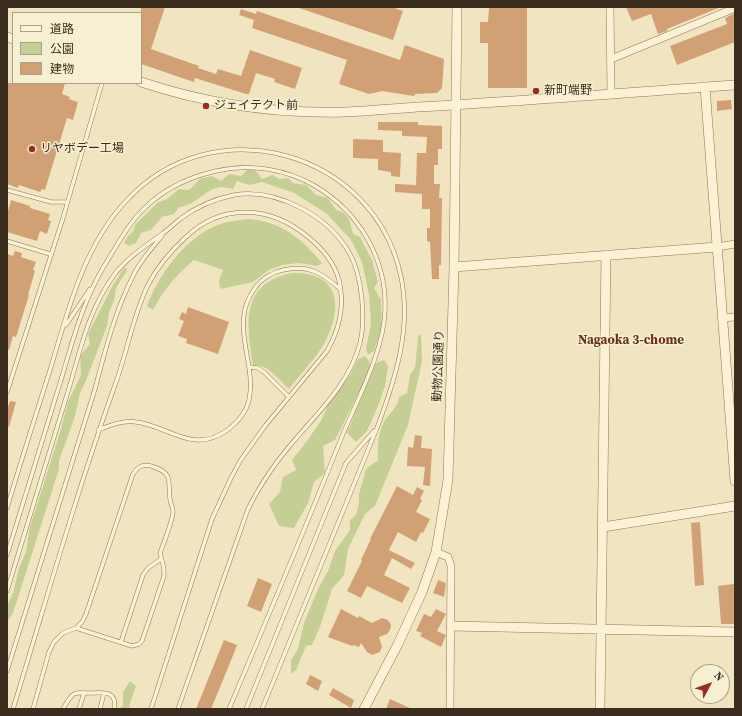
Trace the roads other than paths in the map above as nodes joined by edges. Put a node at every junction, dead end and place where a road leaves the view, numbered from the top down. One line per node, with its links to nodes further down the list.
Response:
1 (458, 7): 10 (street, 動物公園通り)
2 (610, 7): 4 (street)
3 (735, 8): 4 (street)
4 (611, 59): 9 (street)
5 (142, 82): 10 (street)
6 (102, 84): 12 (lane)
7 (735, 85): 8 (street)
8 (705, 87): 9 (street); 16 (street)
9 (611, 94): 10 (street)
10 (456, 105): 19 (street, 動物公園通り)
11 (7, 190): 12 (lane)
12 (66, 202): 17 (lane)
13 (165, 232): 37 (lane); 43 (lane); 53 (lane)
14 (7, 241): 17 (lane)
15 (735, 244): 16 (street)
16 (717, 247): 18 (street); 23 (street)
17 (50, 254): 26 (lane)
18 (606, 255): 19 (street); 33 (street)
19 (454, 267): 34 (street, 動物公園通り)
20 (94, 283): 24 (lane); 35 (lane); 54 (lane)
21 (341, 290): 25 (lane); 27 (lane); 29 (lane)
22 (735, 316): 23 (street)
23 (722, 318): 30 (street)
24 (62, 330): 28 (lane); 32 (lane)
25 (249, 367): 27 (lane); 29 (lane)
26 (7, 392)
27 (289, 397): 52 (lane)
28 (376, 428): 55 (lane); 56 (lane)
29 (98, 430): 46 (lane)
30 (735, 481)
31 (735, 506): 33 (street)
32 (7, 508)
33 (603, 527): 40 (street)
34 (436, 552): 38 (street); 57 (street, 動物公園通り)
35 (7, 555)
36 (161, 559): 39 (lane); 42 (lane); 42 (lane)
37 (7, 591)
38 (451, 626): 40 (street); 58 (street)
39 (76, 628): 42 (lane); 47 (lane)
40 (601, 630): 41 (street); 59 (street)
41 (735, 632)
42 (121, 642)
43 (7, 671)
44 (84, 693): 45 (lane); 48 (lane); 49 (lane)
45 (104, 693): 50 (lane); 51 (lane)
46 (13, 709)
47 (33, 709)
48 (63, 709)
49 (79, 709)
50 (100, 709)
51 (114, 709)
52 (151, 709)
53 (178, 709)
54 (229, 709)
55 (246, 709)
56 (262, 709)
57 (364, 709)
58 (450, 709)
59 (600, 709)

